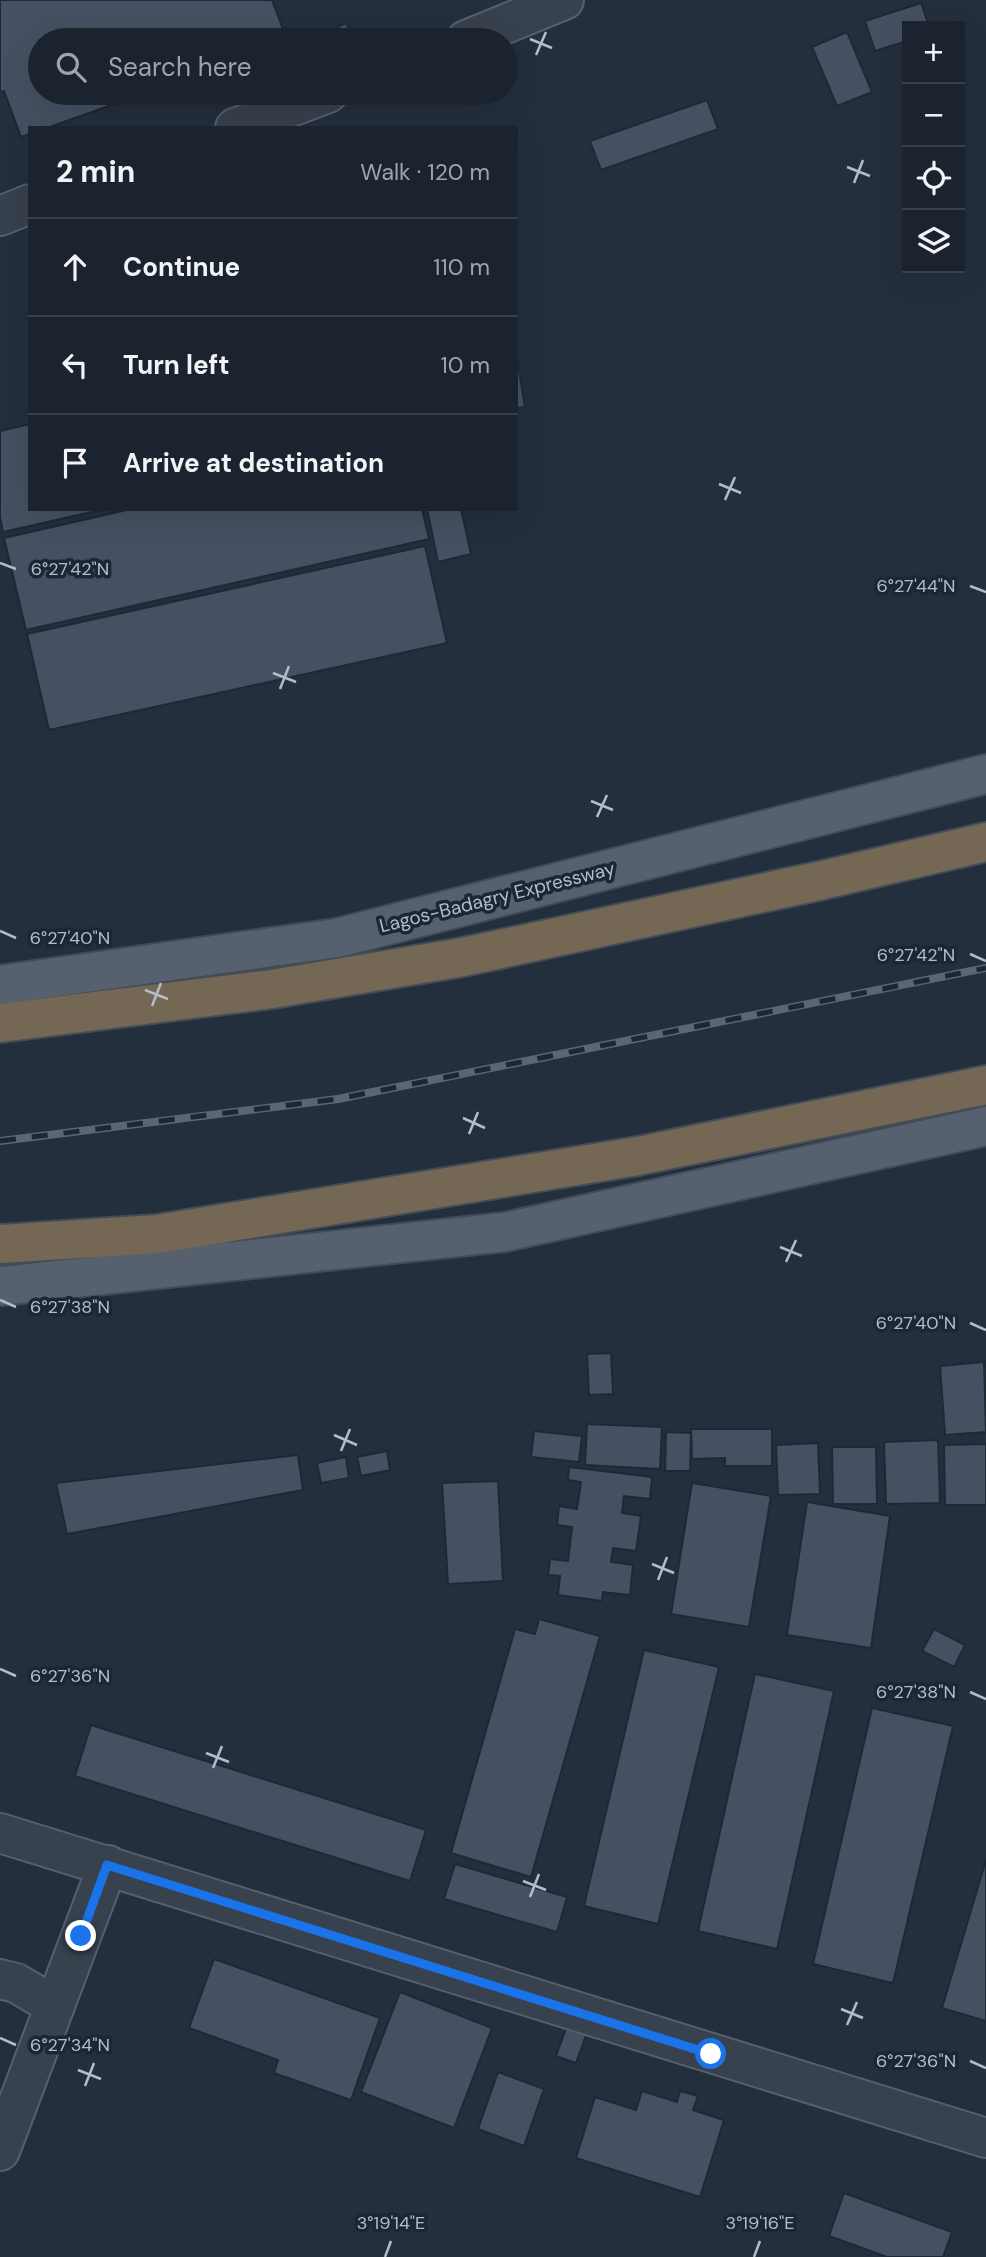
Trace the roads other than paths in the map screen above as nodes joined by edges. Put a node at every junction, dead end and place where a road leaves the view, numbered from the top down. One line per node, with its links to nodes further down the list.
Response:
1 (564, 0): 2 (street)
2 (495, 28)
3 (296, 105): 4 (street)
4 (240, 126)
5 (28, 205): 6 (street)
6 (0, 216)
7 (986, 774): 9 (main road, Lagos-Badagry Expressway)
8 (986, 842): 10 (highway)
9 (0, 985)
10 (0, 1023)
11 (986, 1085): 13 (highway)
12 (986, 1126): 14 (main road)
13 (0, 1244)
14 (0, 1286)
15 (0, 1833): 16 (street)
16 (107, 1865): 18 (street); 19 (street)
17 (0, 1979): 18 (street)
18 (55, 2006): 20 (street)
19 (986, 2138)
20 (0, 2151)

